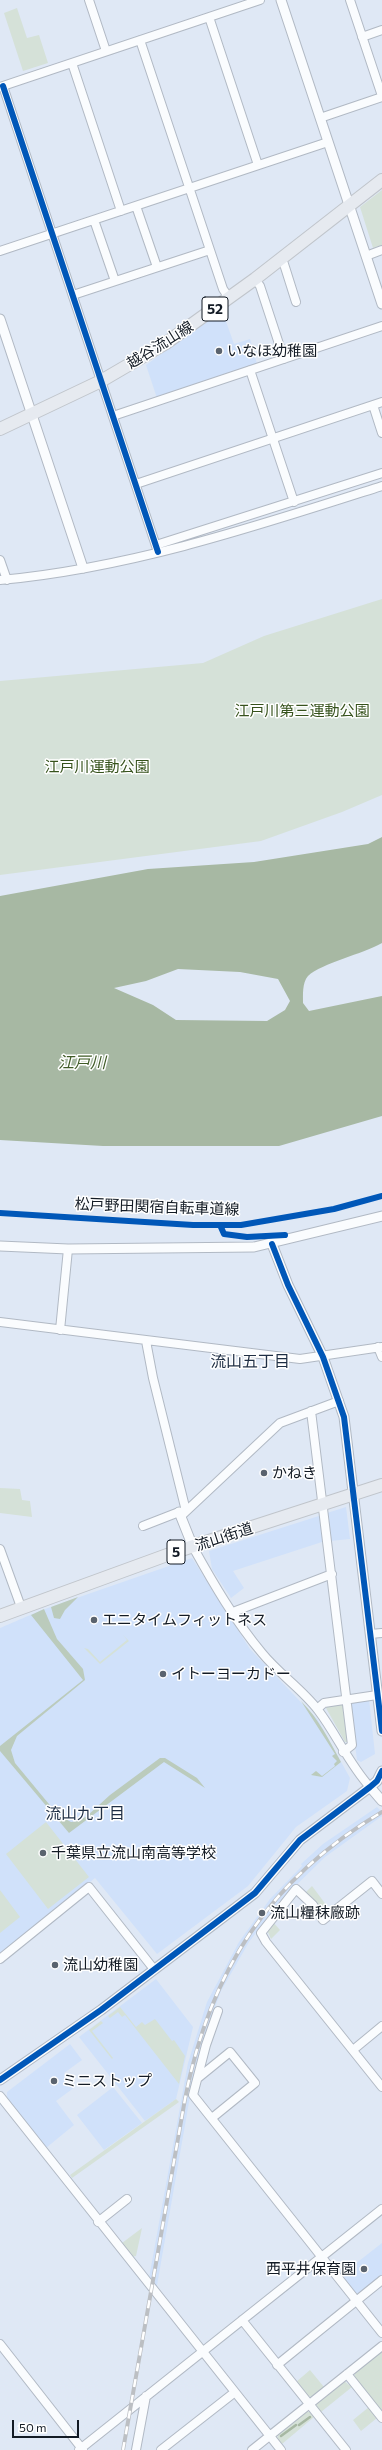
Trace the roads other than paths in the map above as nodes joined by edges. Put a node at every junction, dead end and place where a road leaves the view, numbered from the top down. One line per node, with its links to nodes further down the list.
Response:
1 (89, 0): 9 (street)
2 (260, 0): 5 (street)
3 (281, 0): 13 (street)
4 (350, 0): 7 (street)
5 (209, 17): 8 (street); 15 (street)
6 (382, 30): 7 (street)
7 (362, 36): 12 (street)
8 (140, 40): 9 (street); 17 (street)
9 (106, 51): 10 (street)
10 (72, 63): 11 (street); 20 (street)
11 (2, 87): 22 (street)
12 (382, 97): 13 (street)
13 (320, 118): 14 (street)
14 (328, 142): 15 (street); 19 (street)
15 (258, 165): 17 (street)
16 (382, 180): 19 (main road, 越谷流山線 / 52)
17 (190, 188): 18 (street); 23 (street)
18 (136, 206): 20 (street); 28 (street)
19 (349, 206): 26 (street); 27 (main road, 越谷流山線 / 52)
20 (121, 211): 21 (street)
21 (94, 220): 22 (street); 30 (street)
22 (52, 234): 25 (street); 31 (street)
23 (210, 250): 28 (street); 32 (street)
24 (382, 250): 26 (street)
25 (0, 251)
26 (366, 256): 34 (street)
27 (280, 259): 29 (main road, 越谷流山線 / 52); 33 (street)
28 (157, 267): 30 (street)
29 (255, 279): 32 (main road, 越谷流山線 / 52); 37 (street)
30 (114, 281): 31 (street)
31 (73, 295): 39 (street)
32 (229, 298): 39 (main road, 越谷流山線 / 52)
33 (296, 302)
34 (382, 304)
35 (0, 319): 42 (street)
36 (382, 326): 37 (street)
37 (284, 358): 38 (street)
38 (250, 370): 43 (street); 46 (street)
39 (101, 381): 42 (main road, 越谷流山線 / 52); 43 (street)
40 (382, 402): 41 (street)
41 (373, 405): 45 (street); 46 (street)
42 (32, 414): 44 (main road, 越谷流山線 / 52); 53 (street)
43 (113, 416): 48 (street)
44 (0, 429)
45 (382, 433)
46 (273, 439): 48 (street); 50 (street)
47 (382, 473): 50 (street)
48 (136, 484): 51 (street)
49 (382, 486): 51 (street)
50 (294, 502): 51 (street)
51 (157, 548): 53 (street)
52 (0, 560): 54 (street)
53 (83, 568): 54 (street)
54 (3, 580)
55 (382, 1216): 56 (street)
56 (272, 1244): 58 (street); 63 (street)
57 (0, 1246): 58 (street)
58 (68, 1249): 60 (street)
59 (0, 1322): 60 (street)
60 (60, 1330): 61 (street)
61 (146, 1341): 63 (street); 70 (street)
62 (380, 1347): 63 (street); 64 (street)
63 (323, 1357): 65 (street)
64 (382, 1357)
65 (339, 1400): 66 (street); 68 (street)
66 (311, 1411): 69 (street); 70 (street)
67 (382, 1485): 68 (main road, 流山街道 / 5)
68 (354, 1494): 69 (main road, 流山街道 / 5); 79 (street)
69 (323, 1505): 72 (main road, 流山街道 / 5); 74 (street)
70 (182, 1513): 71 (street); 72 (street)
71 (143, 1526)
72 (193, 1547): 75 (main road, 流山街道 / 5); 76 (street)
73 (0, 1549): 75 (street)
74 (332, 1574): 76 (street); 81 (street)
75 (21, 1607): 77 (main road, 流山街道 / 5)
76 (233, 1612): 82 (street)
77 (0, 1616)
78 (382, 1633): 79 (street)
79 (370, 1634): 80 (street)
80 (377, 1695): 81 (street); 83 (street)
81 (347, 1699): 82 (street); 84 (street)
82 (317, 1708): 84 (street)
83 (382, 1731)
84 (343, 1752): 86 (street)
85 (382, 1771): 86 (street)
86 (370, 1788): 87 (street); 90 (street)
87 (382, 1801)
88 (382, 1894): 93 (street)
89 (0, 1959): 90 (street)
90 (154, 1968): 95 (street)
91 (218, 2011): 94 (street)
92 (382, 2026): 93 (street)
93 (352, 2050): 96 (street)
94 (198, 2078): 98 (street); 98 (street)
95 (0, 2080)
96 (382, 2086)
97 (0, 2096): 101 (street)
98 (212, 2118): 102 (street)
99 (127, 2199): 101 (street)
100 (382, 2209): 102 (street)
101 (98, 2222): 109 (street)
102 (322, 2257): 104 (street); 105 (street)
103 (382, 2280): 104 (street)
104 (357, 2301): 106 (street); 110 (street)
105 (242, 2320): 109 (street); 110 (street)
106 (382, 2333)
107 (0, 2344): 117 (street)
108 (382, 2346): 111 (street)
109 (203, 2351): 112 (street); 113 (street)
110 (277, 2365): 114 (street)
111 (347, 2374): 114 (street); 115 (street)
112 (235, 2392): 116 (street); 119 (street)
113 (146, 2396): 117 (street); 118 (street)
114 (309, 2404): 116 (street); 122 (street)
115 (382, 2418)
116 (270, 2436): 120 (street); 121 (street)
117 (81, 2449)
118 (136, 2450)
119 (161, 2450)
120 (252, 2450)
121 (281, 2450)
122 (346, 2450)

